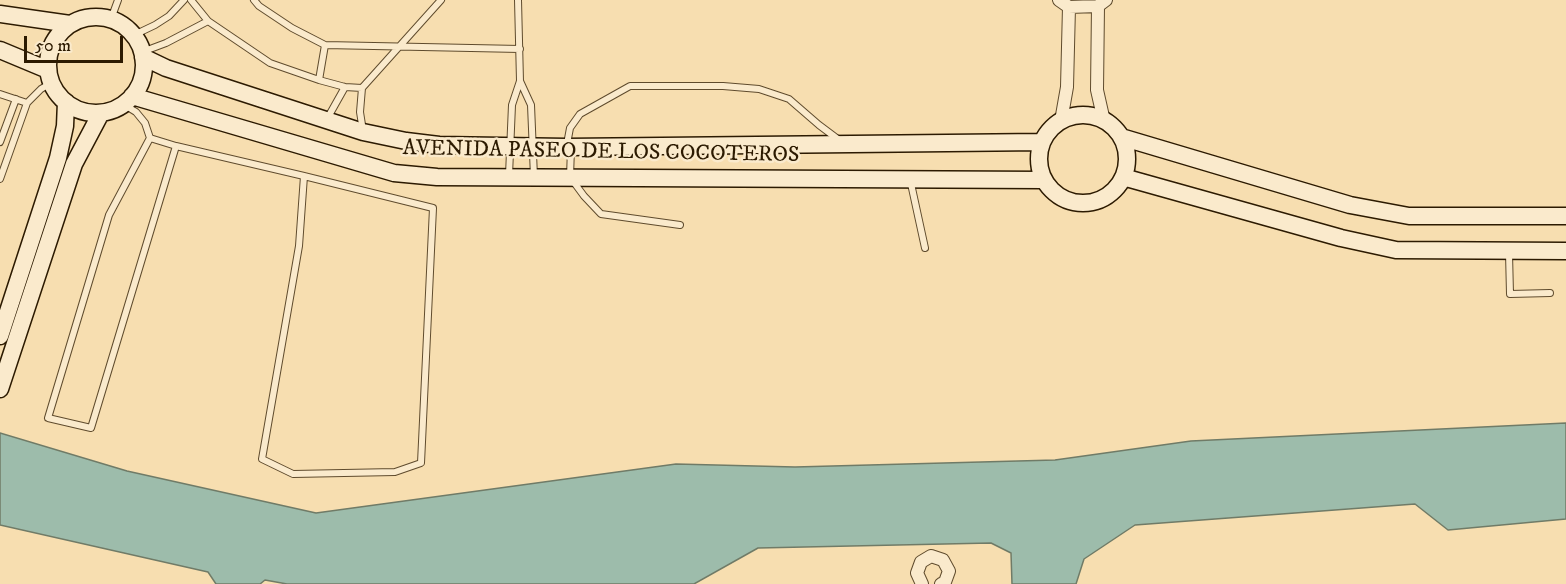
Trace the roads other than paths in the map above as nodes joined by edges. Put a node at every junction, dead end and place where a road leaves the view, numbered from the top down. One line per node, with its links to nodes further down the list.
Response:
1 (118, 0): 10 (lane)
2 (184, 0): 13 (lane)
3 (190, 0): 11 (lane)
4 (254, 0): 14 (lane)
5 (441, 0): 15 (lane)
6 (518, 0): 16 (lane)
7 (1064, 3): 8 (street); 31 (street)
8 (1102, 3): 32 (street)
9 (0, 14): 12 (street)
10 (111, 19): 12 (street); 13 (street)
11 (208, 21): 18 (lane); 20 (lane)
12 (70, 24): 19 (street)
13 (134, 35): 18 (street)
14 (325, 45): 15 (lane); 20 (lane)
15 (399, 46): 16 (lane); 23 (lane)
16 (520, 49): 21 (lane)
17 (0, 50): 19 (street)
18 (143, 55): 26 (street); 30 (street, AVENIDA PASEO DE LOS COCOTEROS)
19 (50, 76): 27 (street); 28 (lane)
20 (319, 80): 22 (lane)
21 (520, 81): 40 (lane); 41 (lane)
22 (345, 87): 23 (lane); 30 (lane)
23 (362, 88): 33 (lane)
24 (0, 94): 25 (lane)
25 (16, 99): 28 (lane); 37 (lane)
26 (128, 100): 29 (street); 35 (lane); 44 (street, AVENIDA PASEO DE LOS COCOTEROS)
27 (66, 102): 29 (street); 57 (street)
28 (27, 103): 48 (lane)
29 (101, 113): 58 (street)
30 (327, 120): 33 (street, AVENIDA PASEO DE LOS COCOTEROS)
31 (1061, 121): 32 (street); 36 (street)
32 (1104, 121): 34 (street)
33 (363, 132): 40 (street, AVENIDA PASEO DE LOS COCOTEROS)
34 (1121, 137): 46 (street); 51 (street)
35 (150, 138): 39 (lane); 39 (lane)
36 (1042, 141): 38 (street, AVENIDA PASEO DE LOS COCOTEROS); 50 (street)
37 (0, 142)
38 (844, 144): 42 (street, AVENIDA PASEO DE LOS COCOTEROS); 42 (lane)
39 (176, 146): 43 (lane)
40 (509, 147): 41 (street, AVENIDA PASEO DE LOS COCOTEROS); 44 (lane)
41 (534, 147): 42 (street, AVENIDA PASEO DE LOS COCOTEROS); 47 (lane)
42 (569, 147): 45 (lane)
43 (304, 176): 43 (lane)
44 (509, 177): 47 (street, AVENIDA PASEO DE LOS COCOTEROS)
45 (570, 177): 47 (street, AVENIDA PASEO DE LOS COCOTEROS); 49 (street, AVENIDA PASEO DE LOS COCOTEROS); 52 (lane)
46 (1123, 177): 50 (street); 55 (street)
47 (534, 178)
48 (0, 179)
49 (909, 179): 50 (street, AVENIDA PASEO DE LOS COCOTEROS); 53 (lane)
50 (1044, 180)
51 (1566, 216)
52 (680, 225)
53 (925, 248)
54 (1566, 251): 55 (street)
55 (1509, 252): 56 (lane)
56 (1550, 293)
57 (0, 336)
58 (0, 389)
59 (922, 584): 60 (street)
60 (941, 584)

